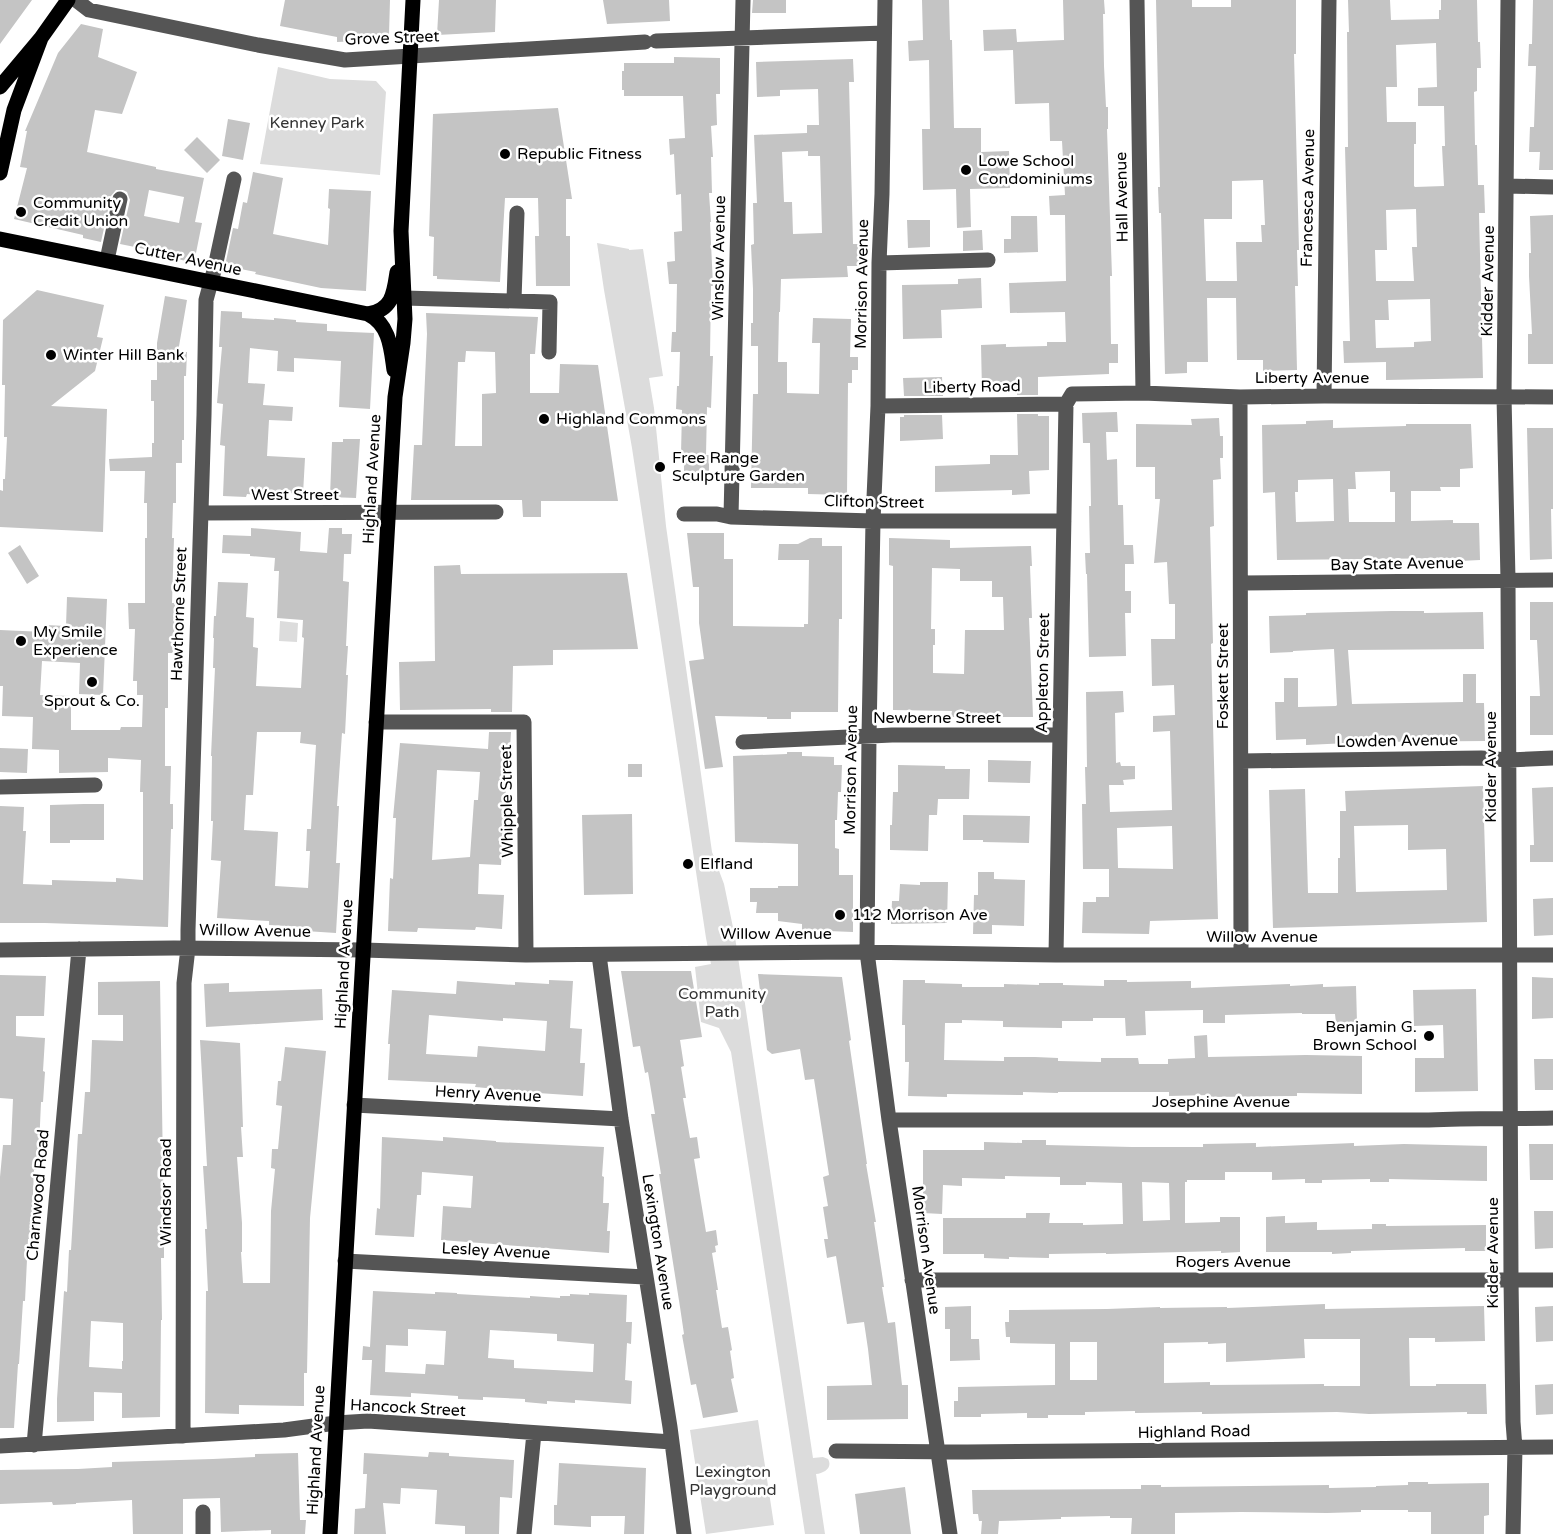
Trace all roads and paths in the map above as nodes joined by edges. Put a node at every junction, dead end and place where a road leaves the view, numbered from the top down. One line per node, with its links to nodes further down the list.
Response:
1 (68, 0): 10 (main road)
2 (76, 0): 12 (street, Grove Street)
3 (413, 0): 12 (main road, Highland Avenue)
4 (743, 0): 11 (street, Winslow Avenue)
5 (885, 0): 9 (street, Morrison Avenue)
6 (1137, 0): 30 (street, Hall Avenue)
7 (1329, 0): 31 (street, Francesca Avenue)
8 (1508, 0): 16 (street, Kidder Avenue)
9 (884, 33): 11 (street, Grove Street); 24 (street, Morrison Avenue)
10 (41, 38): 13 (main road); 14 (main road)
11 (742, 38): 12 (street, Grove Street); 42 (street, Winslow Avenue)
12 (411, 57): 20 (main road, Highland Avenue)
13 (0, 87)
14 (0, 173)
15 (234, 179): 25 (street, Hawthorne Street)
16 (1507, 186): 17 (street); 32 (street, Kidder Avenue)
17 (1553, 187)
18 (120, 199): 22 (street)
19 (517, 213): 27 (street)
20 (401, 231): 26 (main road, Highland Avenue); 28 (main road)
21 (0, 239): 22 (main road, Cutter Avenue)
22 (107, 260): 25 (main road, Cutter Avenue)
23 (988, 260): 24 (street)
24 (879, 263): 37 (street, Morrison Avenue)
25 (211, 282): 28 (main road, Cutter Avenue); 39 (street, Hawthorne Street)
26 (404, 298): 27 (street); 33 (main road, Highland Avenue)
27 (514, 300): 29 (street)
28 (368, 314): 33 (main road, Highland Avenue)
29 (549, 352)
30 (1143, 393): 34 (street, Liberty Avenue); 36 (street, Liberty Avenue)
31 (1324, 396): 32 (street, Liberty Avenue); 34 (street, Liberty Avenue)
32 (1504, 396): 35 (street, Liberty Avenue); 45 (street, Kidder Avenue)
33 (395, 397): 40 (main road, Highland Avenue)
34 (1240, 397): 47 (street, Foskett Street)
35 (1553, 397)
36 (1069, 399): 37 (street, Liberty Road); 44 (street, Appleton Street)
37 (878, 406): 43 (street, Morrison Avenue)
38 (496, 512): 40 (street, West Street)
39 (201, 513): 40 (street, West Street); 57 (street, Hawthorne Street)
40 (388, 513): 48 (main road, Highland Avenue)
41 (684, 514): 42 (street, Clifton Street)
42 (730, 517): 43 (street, Clifton Street)
43 (873, 521): 44 (street, Clifton Street); 50 (street, Morrison Avenue)
44 (1064, 521): 49 (street, Appleton Street)
45 (1508, 580): 46 (street, Bay State Avenue); 47 (street, Bay State Avenue); 53 (street, Kidder Avenue)
46 (1553, 580)
47 (1241, 583): 54 (street, Foskett Street)
48 (376, 722): 60 (main road, Highland Avenue); 62 (street, Whipple Street)
49 (1060, 735): 50 (street, Newberne Street); 64 (street, Appleton Street)
50 (869, 736): 51 (street, Newberne Street); 61 (street, Morrison Avenue)
51 (743, 742)
52 (1553, 758): 53 (street, Lowden Avenue)
53 (1509, 760): 54 (street, Lowden Avenue); 66 (street, Kidder Avenue)
54 (1241, 761): 65 (street, Foskett Street)
55 (95, 785): 56 (street)
56 (0, 787)
57 (188, 948): 58 (street, Willow Avenue); 60 (street, Willow Avenue); 80 (street, Windsor Road)
58 (79, 949): 59 (street, Willow Avenue); 82 (street, Charnwood Road)
59 (0, 950)
60 (363, 950): 62 (street, Willow Avenue); 68 (main road, Highland Avenue)
61 (867, 952): 63 (street, Willow Avenue); 64 (street, Willow Avenue); 72 (street, Morrison Avenue)
62 (526, 955): 63 (street, Willow Avenue)
63 (599, 955): 70 (street, Lexington Avenue)
64 (1056, 955): 65 (street, Willow Avenue)
65 (1242, 955): 66 (street, Willow Avenue)
66 (1510, 955): 67 (street, Willow Avenue); 71 (street, Kidder Avenue)
67 (1553, 955)
68 (354, 1105): 70 (street, Henry Avenue); 73 (main road, Highland Avenue)
69 (1553, 1118): 71 (street, Josephine Avenue)
70 (621, 1119): 74 (street, Lexington Avenue)
71 (1511, 1119): 72 (street, Josephine Avenue); 75 (street, Kidder Avenue)
72 (889, 1120): 76 (street, Morrison Avenue)
73 (345, 1261): 74 (street, Lesley Avenue); 78 (main road, Highland Avenue)
74 (645, 1277): 81 (street, Lexington Avenue)
75 (1511, 1279): 76 (street, Rogers Avenue); 77 (street, Rogers Avenue); 85 (street, Kidder Avenue)
76 (912, 1280): 87 (street, Morrison Avenue)
77 (1553, 1280)
78 (336, 1423): 79 (street, Hancock Street); 80 (street, Hancock Street); 90 (main road, Highland Avenue)
79 (534, 1433): 81 (street, Hancock Street); 91 (street)
80 (183, 1436): 82 (street, Hancock Street)
81 (672, 1442): 92 (street, Lexington Avenue)
82 (34, 1445): 83 (street, Hancock Street)
83 (0, 1446)
84 (1553, 1447): 85 (street, Highland Road)
85 (1515, 1448): 87 (street, Highland Road); 94 (street, Kidder Avenue)
86 (836, 1451): 87 (street, Highland Road)
87 (938, 1452): 93 (street, Morrison Avenue)
88 (203, 1512): 89 (street)
89 (202, 1534)
90 (330, 1534)
91 (524, 1534)
92 (684, 1534)
93 (950, 1534)
94 (1513, 1534)

